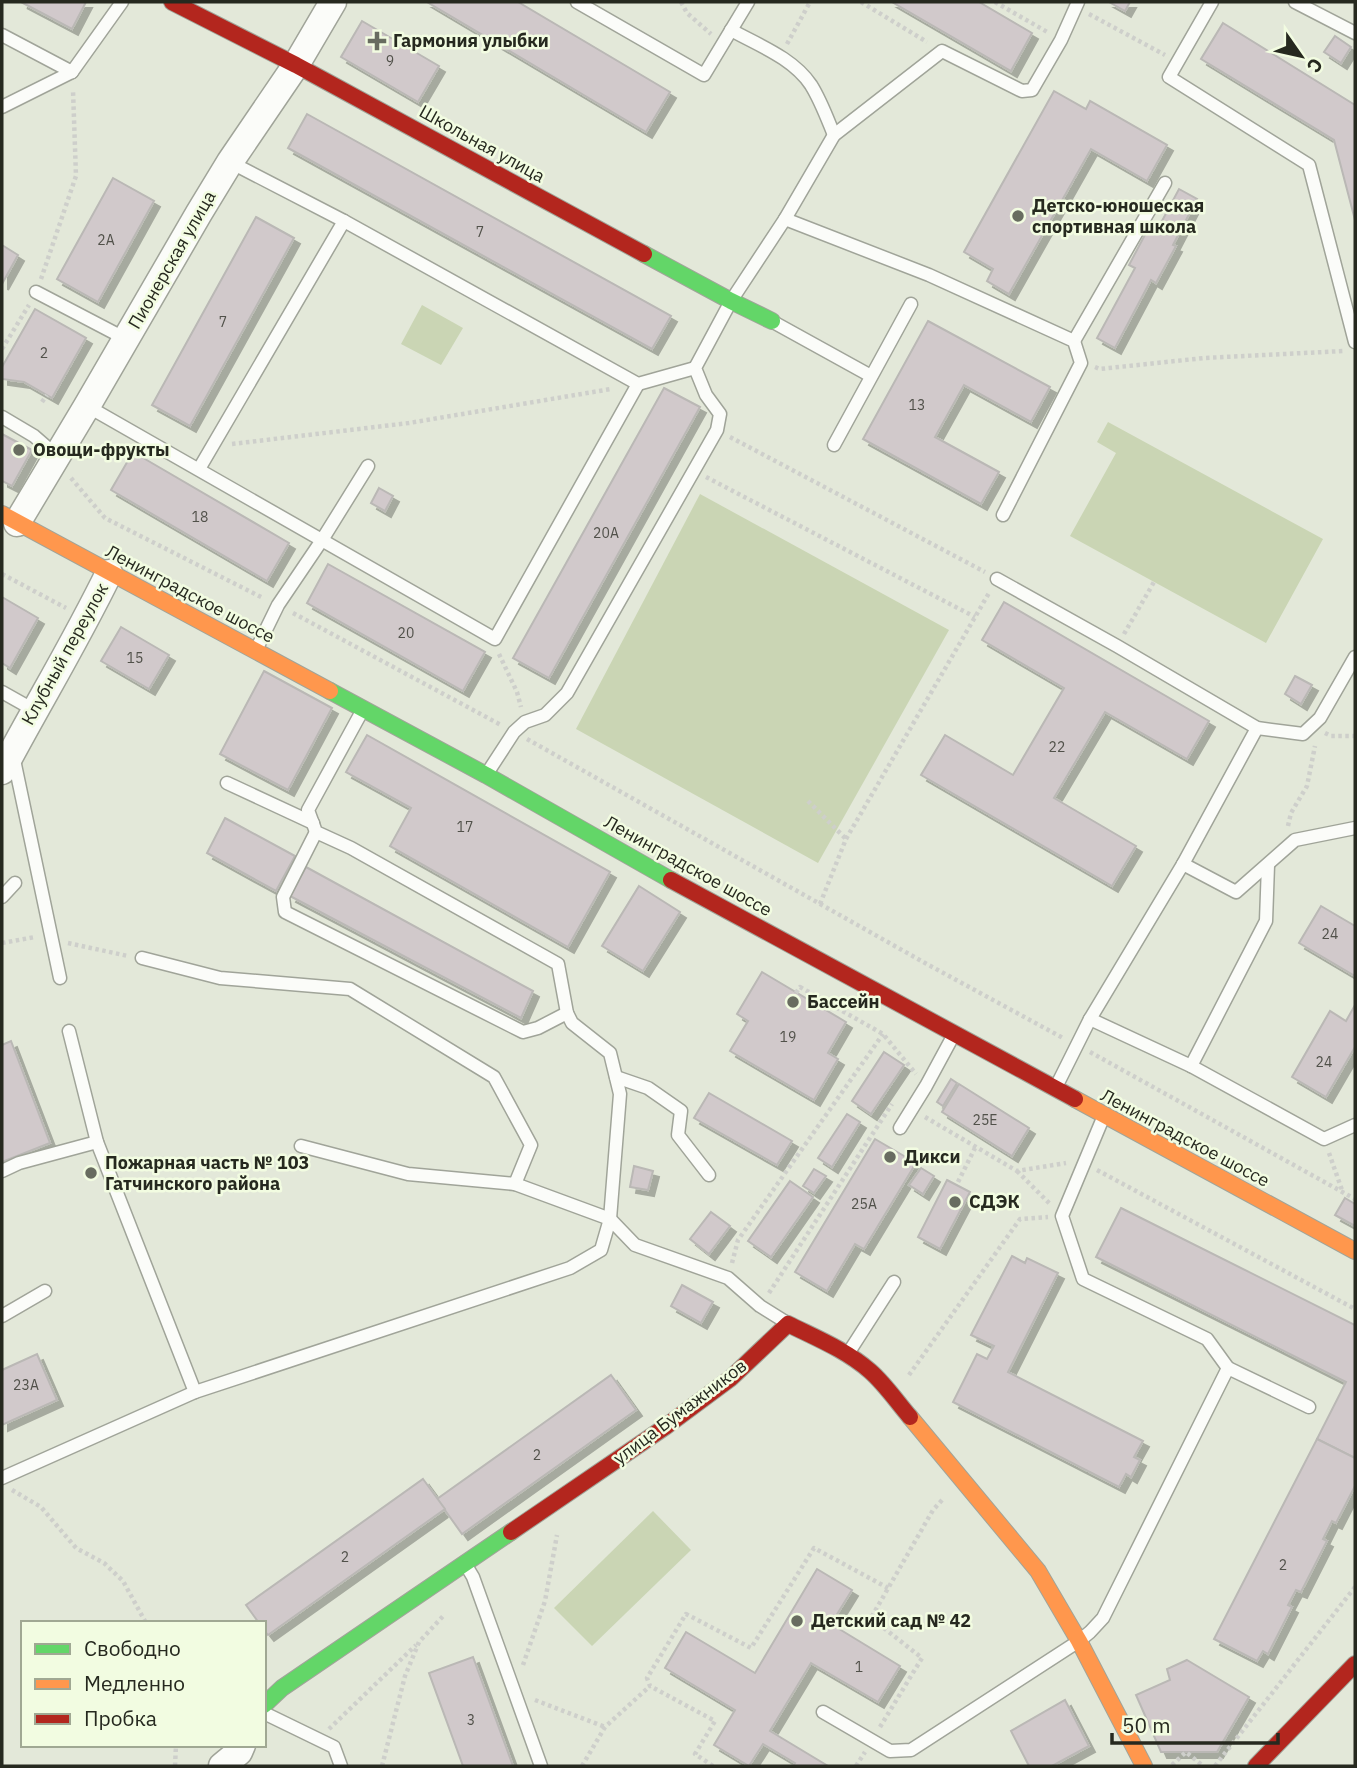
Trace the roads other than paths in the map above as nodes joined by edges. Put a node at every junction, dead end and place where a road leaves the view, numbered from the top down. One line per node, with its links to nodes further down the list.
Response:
1 (122, 2): 13 (lane)
2 (172, 2): 12 (street, Школьная улица)
3 (333, 2): 12 (street, Пионерская улица)
4 (577, 2): 9 (lane)
5 (748, 2): 9 (lane)
6 (1212, 2): 26 (lane)
7 (1295, 2): 10 (lane)
8 (1077, 4): 15 (lane)
9 (731, 30): 15 (lane)
10 (1355, 33)
11 (2, 35): 13 (lane)
12 (296, 65): 16 (street, Пионерская улица); 21 (street, Школьная улица)
13 (72, 72): 14 (lane)
14 (2, 107)
15 (834, 135): 18 (lane)
16 (230, 162): 19 (lane); 24 (street, Пионерская улица)
17 (1165, 183): 25 (lane)
18 (785, 219): 21 (lane); 25 (lane)
19 (344, 221): 29 (lane); 35 (lane)
20 (36, 292): 24 (lane)
21 (730, 301): 23 (street, Школьная улица); 27 (lane)
22 (911, 304): 28 (lane)
23 (772, 321): 28 (lane)
24 (126, 339): 30 (street, Пионерская улица)
25 (1074, 341): 36 (lane)
26 (1355, 342)
27 (695, 368): 29 (lane); 48 (lane)
28 (871, 376): 32 (lane)
29 (638, 384): 38 (lane)
30 (87, 406): 33 (street, Пионерская улица); 35 (lane)
31 (2, 418): 33 (lane)
32 (834, 445)
33 (57, 456): 37 (street, Пионерская улица)
34 (368, 466): 38 (lane)
35 (199, 469): 38 (lane)
36 (1003, 515)
37 (9, 518): 39 (street, Ленинградское шоссе)
38 (322, 540): 41 (lane)
39 (109, 573): 41 (street, Ленинградское шоссе); 45 (street, Клубный переулок)
40 (997, 579): 46 (lane)
41 (255, 651): 44 (street, Ленинградское шоссе)
42 (1355, 657): 46 (lane)
43 (2, 692): 45 (lane)
44 (363, 708): 48 (street, Ленинградское шоссе); 50 (lane)
45 (34, 710): 47 (street, Клубный переулок)
46 (1257, 728): 52 (lane)
47 (7, 761): 57 (lane)
48 (486, 775): 61 (street, Ленинградское шоссе)
49 (227, 783): 50 (lane)
50 (315, 827): 58 (lane); 58 (lane)
51 (1355, 828): 53 (lane)
52 (1183, 864): 53 (lane); 59 (lane)
53 (1268, 864): 62 (lane)
54 (15, 883): 55 (lane)
55 (2, 897)
56 (142, 958): 72 (lane)
57 (60, 978)
58 (566, 1013): 63 (lane)
59 (1090, 1019): 62 (lane); 64 (lane)
60 (69, 1031): 68 (lane)
61 (954, 1035): 64 (street, Ленинградское шоссе); 67 (lane)
62 (1191, 1066): 66 (lane)
63 (616, 1077): 71 (lane); 73 (lane)
64 (1055, 1088): 65 (street, Ленинградское шоссе)
65 (1104, 1116): 74 (street, Ленинградское шоссе); 80 (lane)
66 (1355, 1125)
67 (900, 1128)
68 (97, 1142): 70 (lane); 81 (lane)
69 (301, 1146): 72 (lane)
70 (2, 1171)
71 (709, 1175)
72 (515, 1184): 73 (lane)
73 (610, 1219): 78 (lane); 81 (lane)
74 (1355, 1251)
75 (894, 1282): 79 (lane)
76 (46, 1292): 77 (lane)
77 (2, 1316)
78 (788, 1324): 79 (street); 84 (street, улица Бумажников)
79 (848, 1354): 85 (street)
80 (1228, 1368): 82 (lane); 85 (lane)
81 (195, 1392): 83 (lane)
82 (1309, 1407)
83 (2, 1478)
84 (469, 1570): 87 (street, улица Бумажников); 93 (lane)
85 (1079, 1641): 88 (lane); 94 (street)
86 (1355, 1664): 95 (street)
87 (266, 1703)
88 (823, 1712)
89 (266, 1714): 92 (lane)
90 (242, 1747): 91 (street)
91 (222, 1766)
92 (341, 1766)
93 (541, 1766)
94 (1144, 1766)
95 (1256, 1766)

